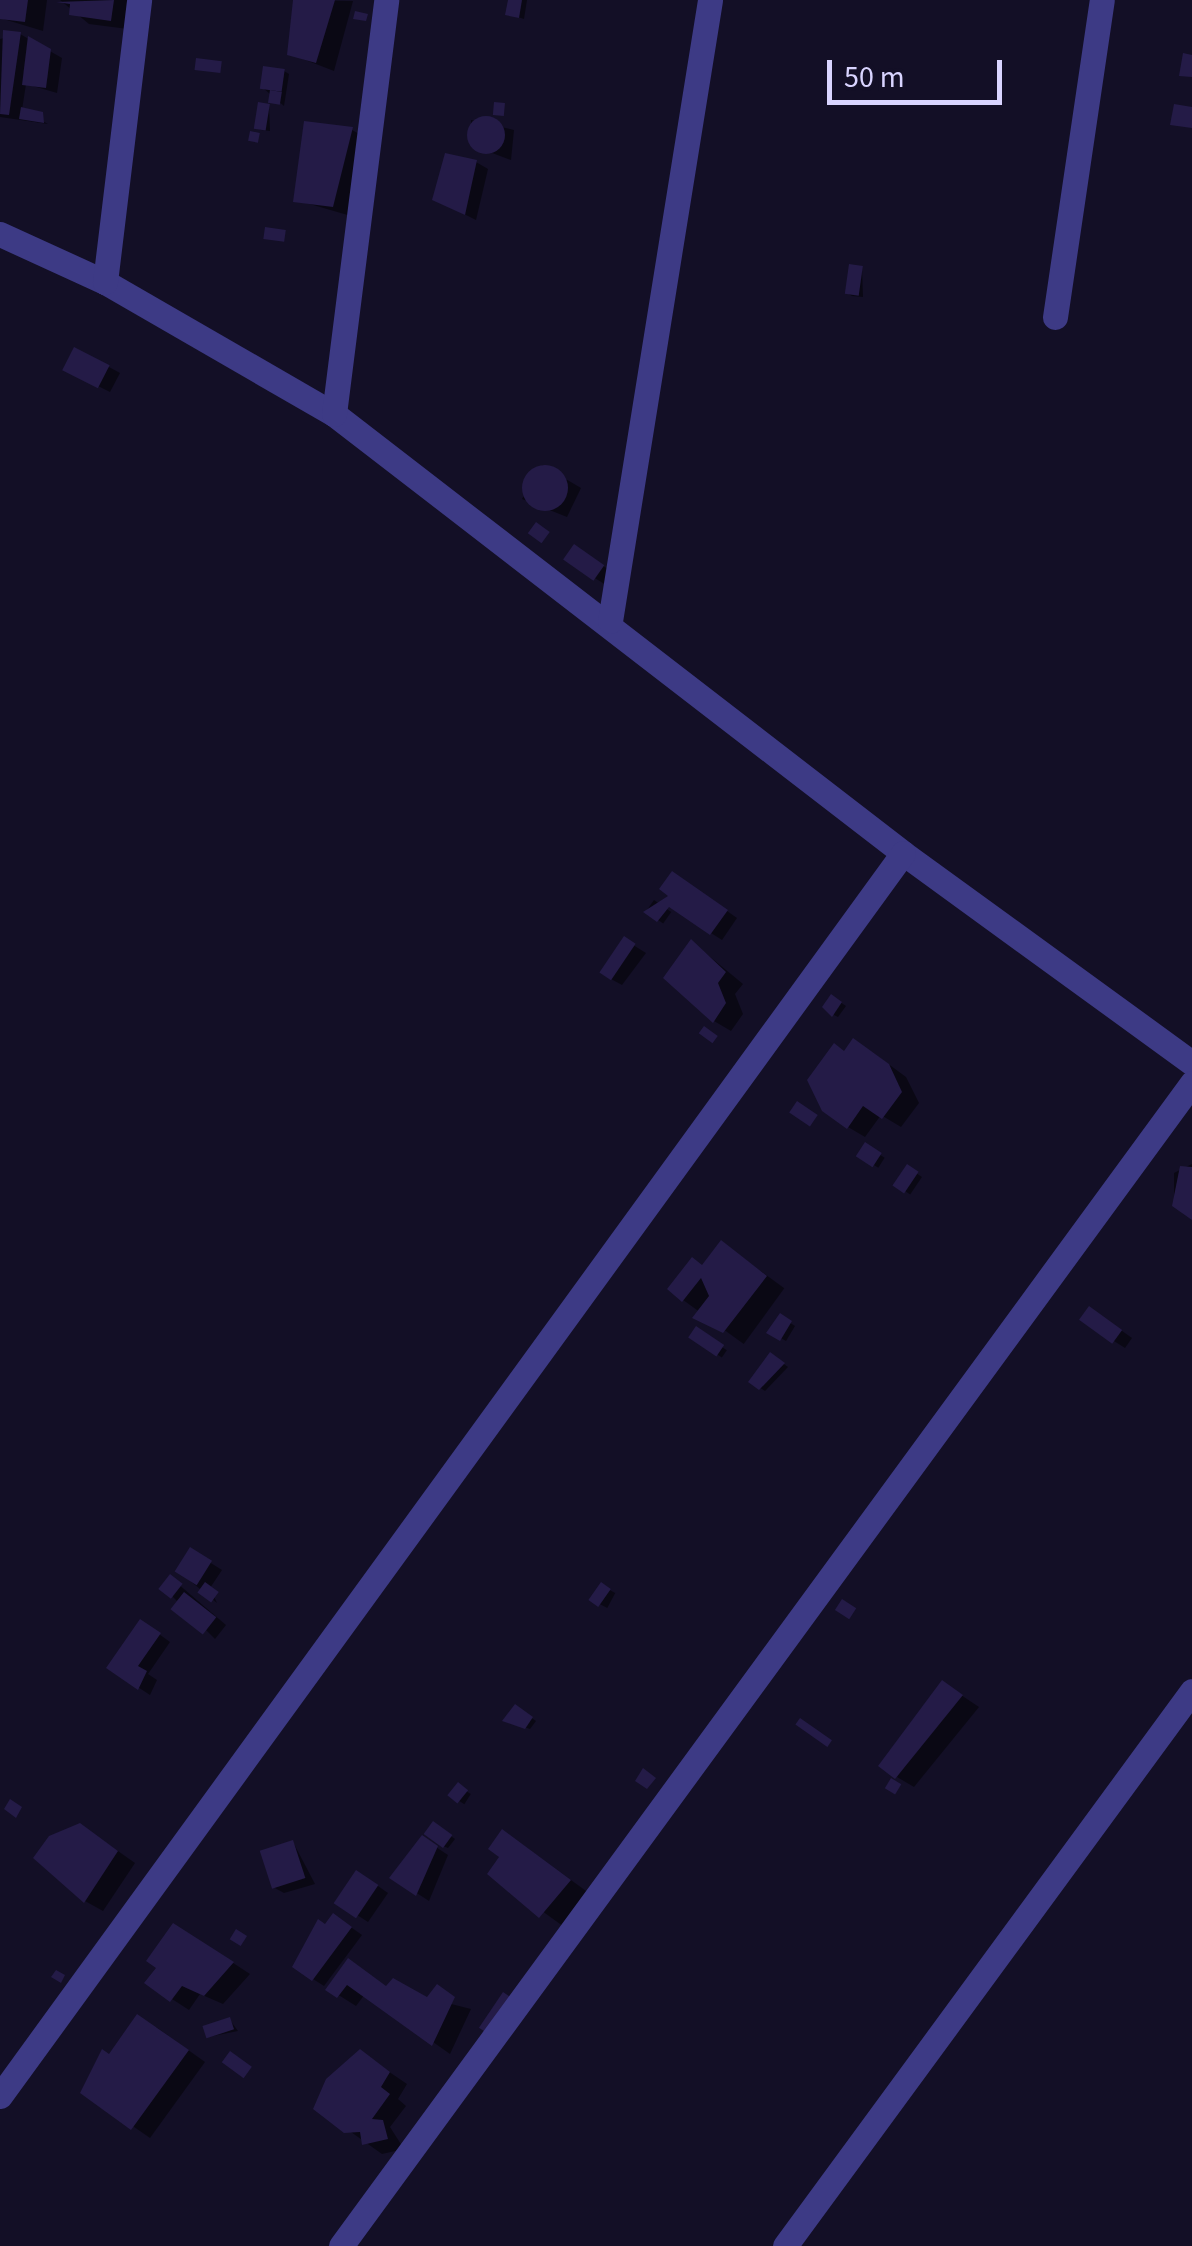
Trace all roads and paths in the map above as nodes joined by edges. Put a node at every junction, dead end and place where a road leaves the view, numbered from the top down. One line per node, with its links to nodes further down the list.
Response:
1 (139, 0): 6 (street)
2 (386, 0): 8 (street)
3 (710, 0): 9 (street)
4 (1102, 0): 7 (street)
5 (0, 234): 6 (street)
6 (105, 282): 8 (street)
7 (1055, 317)
8 (334, 414): 9 (street)
9 (610, 622): 10 (street)
10 (902, 853): 11 (street); 14 (street)
11 (1192, 1063)
12 (1192, 1082): 15 (street)
13 (1192, 1692): 16 (street)
14 (0, 2096)
15 (342, 2246)
16 (785, 2246)

